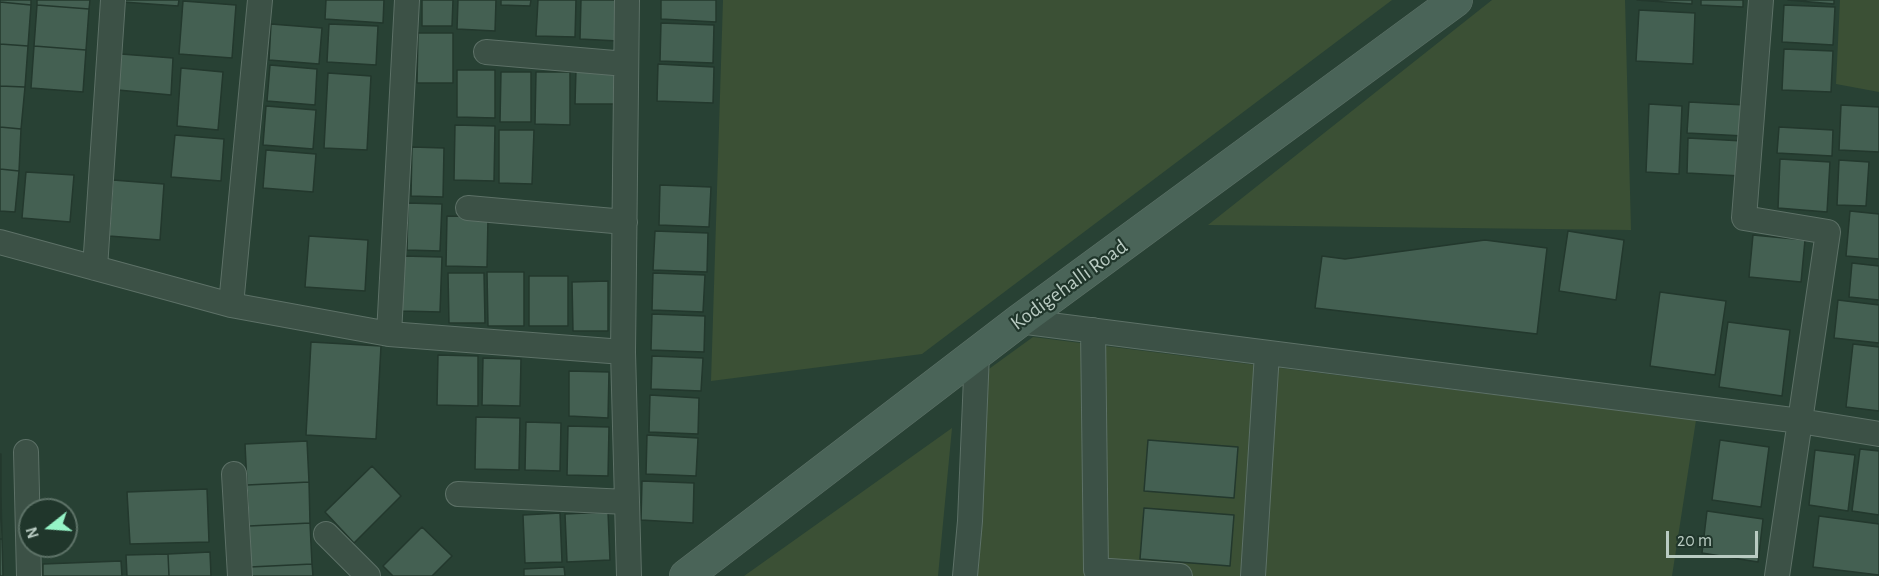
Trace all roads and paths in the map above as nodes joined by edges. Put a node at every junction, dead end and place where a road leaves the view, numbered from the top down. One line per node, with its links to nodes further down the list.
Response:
1 (113, 0): 12 (street)
2 (260, 0): 13 (street)
3 (407, 0): 16 (street)
4 (627, 0): 8 (street)
5 (1456, 0): 14 (main road, Kodigehalli Road)
6 (1761, 0): 20 (street)
7 (486, 52): 8 (street)
8 (626, 63): 10 (street)
9 (468, 208): 10 (street)
10 (625, 222): 17 (street)
11 (0, 242): 12 (street)
12 (95, 268): 13 (street)
13 (231, 305): 16 (street)
14 (1019, 321): 15 (street); 18 (main road, Kodigehalli Road)
15 (1093, 330): 19 (street); 33 (street)
16 (388, 334): 17 (street)
17 (623, 352): 25 (street)
18 (977, 353): 31 (main road, Kodigehalli Road); 32 (street)
19 (1267, 353): 20 (street); 34 (street)
20 (1800, 421): 21 (street); 35 (street)
21 (1879, 434)
22 (26, 452): 27 (street)
23 (234, 474): 28 (street)
24 (458, 494): 25 (street)
25 (627, 502): 30 (street)
26 (326, 534): 29 (street)
27 (29, 576)
28 (240, 576)
29 (368, 576)
30 (629, 576)
31 (686, 576)
32 (965, 576)
33 (1180, 576)
34 (1252, 576)
35 (1777, 576)

